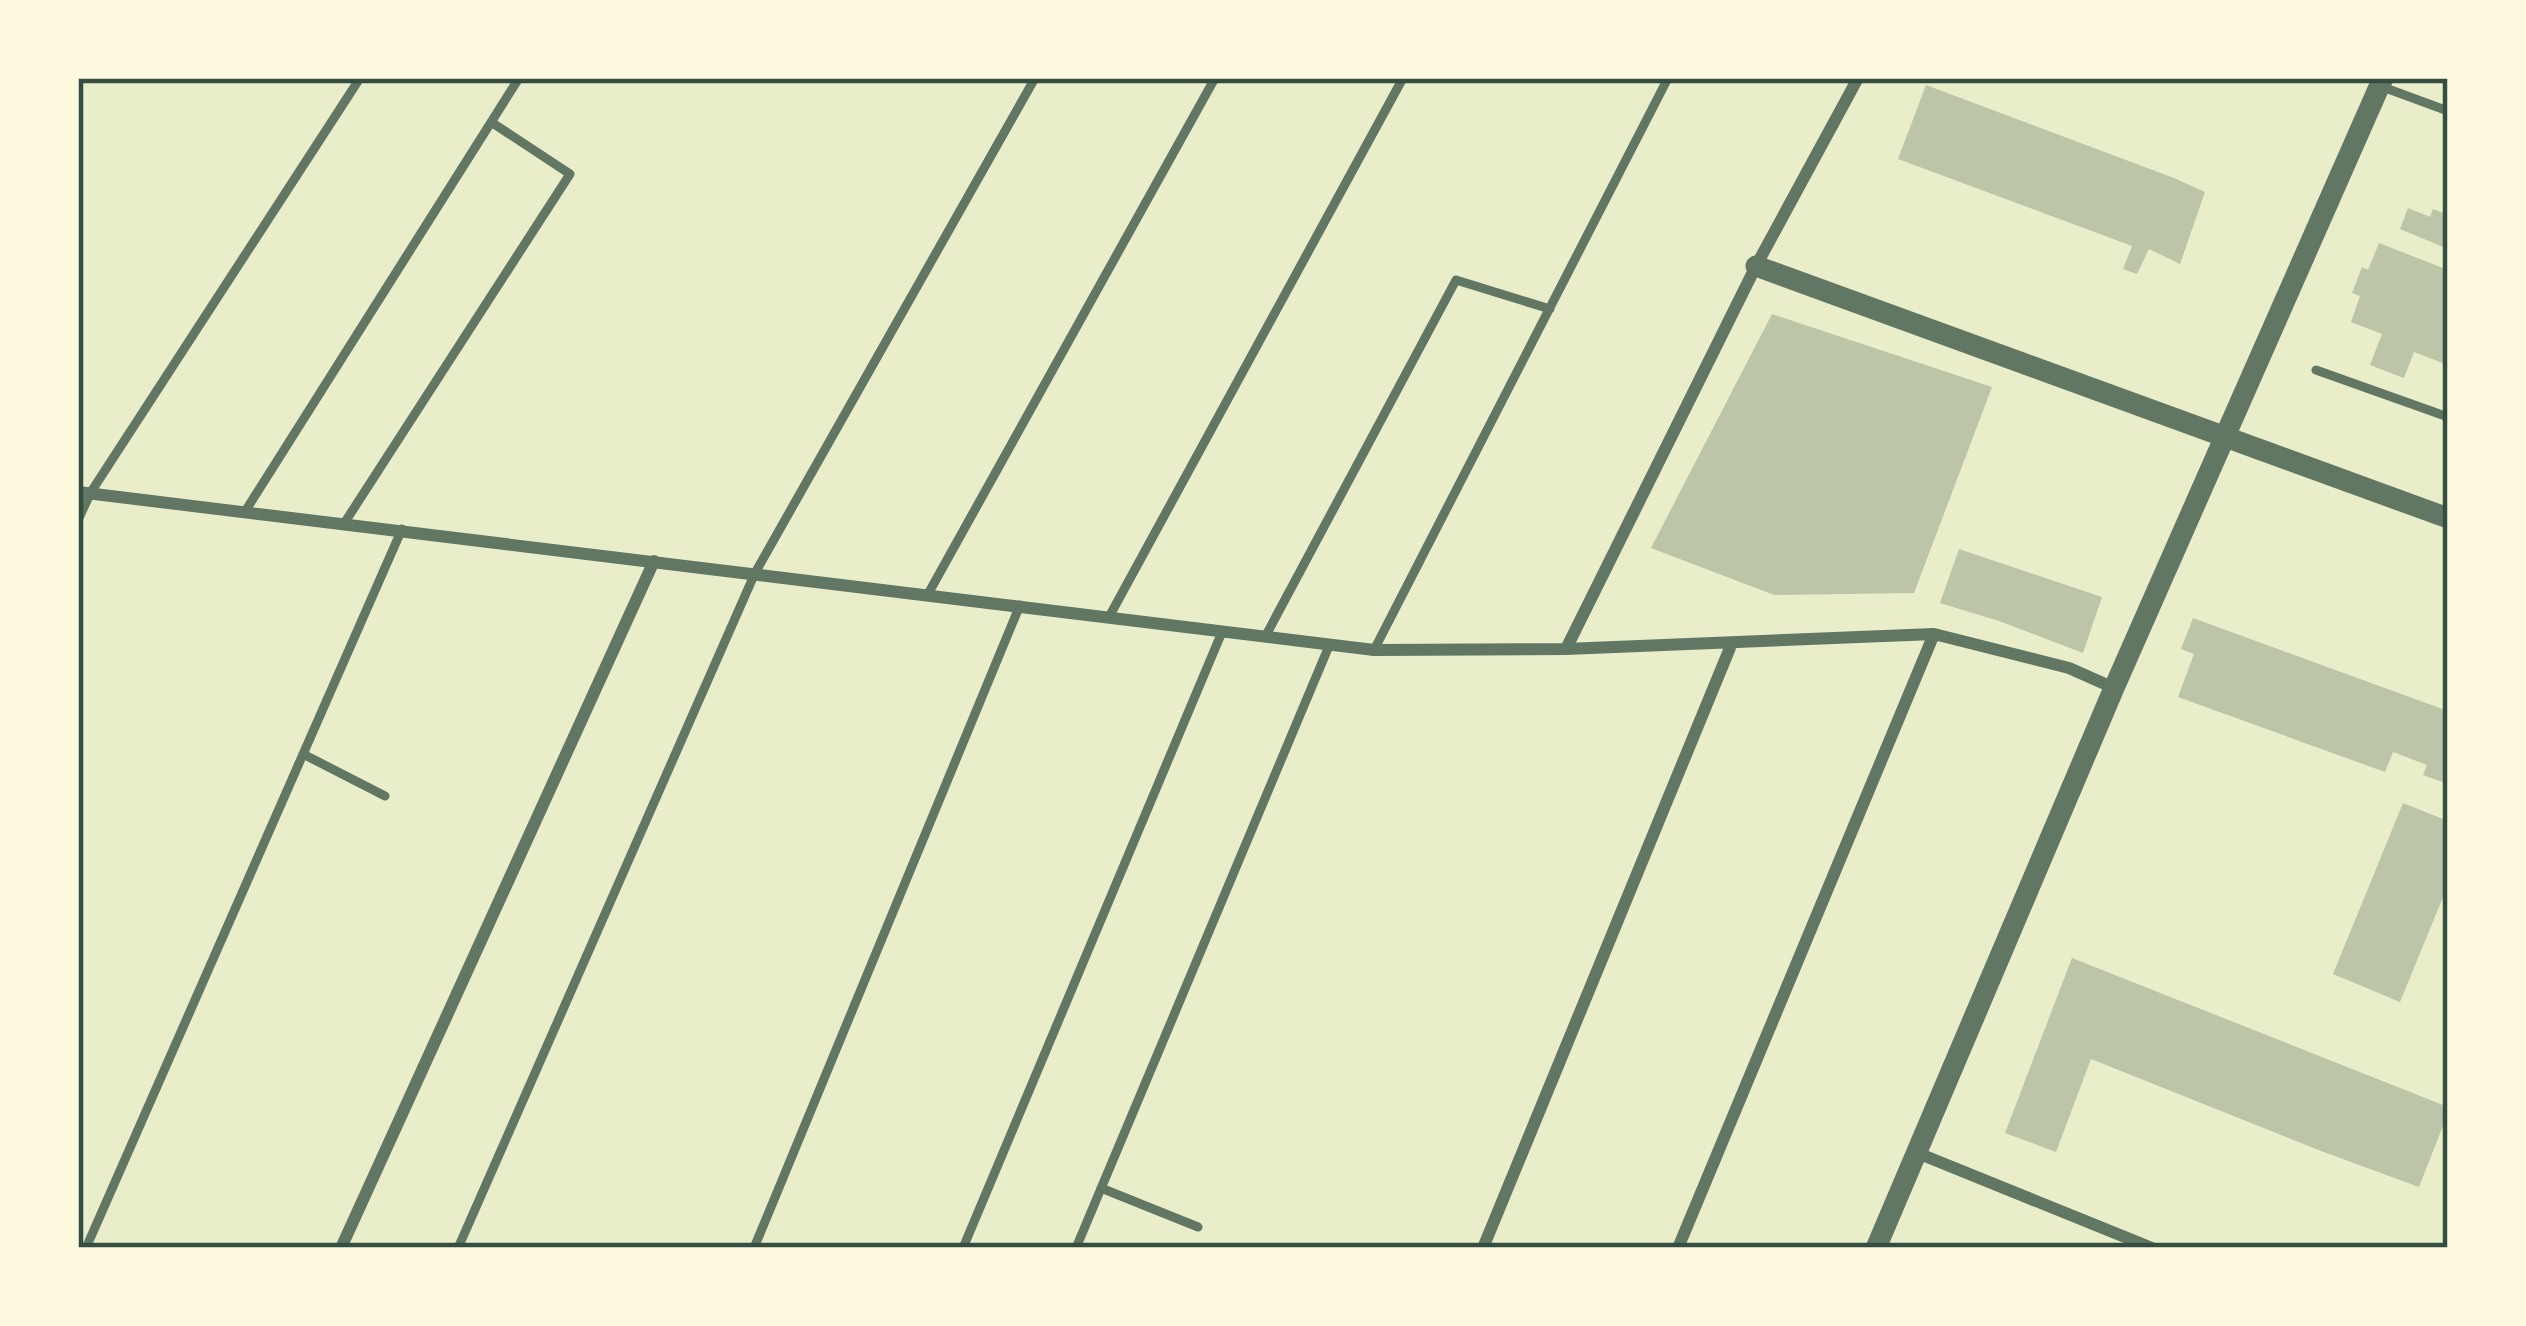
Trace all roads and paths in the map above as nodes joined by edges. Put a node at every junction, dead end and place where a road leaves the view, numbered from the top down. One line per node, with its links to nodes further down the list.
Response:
1 (360, 78): 16 (lane)
2 (519, 78): 10 (lane)
3 (1035, 78): 23 (lane)
4 (1215, 78): 24 (lane)
5 (1403, 78): 26 (lane)
6 (1668, 78): 12 (lane)
7 (1858, 78): 11 (street)
8 (2382, 82): 9 (lane); 15 (street)
9 (2448, 112)
10 (491, 122): 17 (lane); 20 (lane)
11 (1756, 266): 15 (street); 32 (street)
12 (1550, 309): 29 (lane); 33 (lane)
13 (2316, 370): 14 (lane)
14 (2448, 418)
15 (2224, 436): 18 (street); 34 (street)
16 (85, 492): 17 (street); 19 (lane)
17 (245, 510): 20 (street)
18 (2448, 518)
19 (78, 520)
20 (345, 522): 21 (street)
21 (402, 530): 22 (street); 35 (lane)
22 (654, 561): 23 (street); 41 (street)
23 (755, 573): 24 (street); 42 (lane)
24 (928, 594): 25 (street)
25 (1020, 605): 26 (street); 43 (lane)
26 (1109, 617): 27 (street)
27 (1222, 632): 29 (street); 44 (lane)
28 (1934, 634): 30 (street); 34 (street); 47 (street)
29 (1265, 637): 31 (street)
30 (1732, 643): 32 (street); 46 (street)
31 (1329, 646): 33 (street); 38 (lane)
32 (1567, 649): 33 (street)
33 (1374, 650)
34 (2114, 688): 37 (street)
35 (304, 754): 36 (lane); 40 (lane)
36 (385, 796)
37 (1916, 1152): 48 (street); 49 (street)
38 (1101, 1187): 39 (lane); 45 (lane)
39 (1198, 1227)
40 (86, 1248)
41 (341, 1248)
42 (458, 1248)
43 (754, 1248)
44 (963, 1248)
45 (1076, 1248)
46 (1484, 1248)
47 (1678, 1248)
48 (1876, 1248)
49 (2152, 1248)

